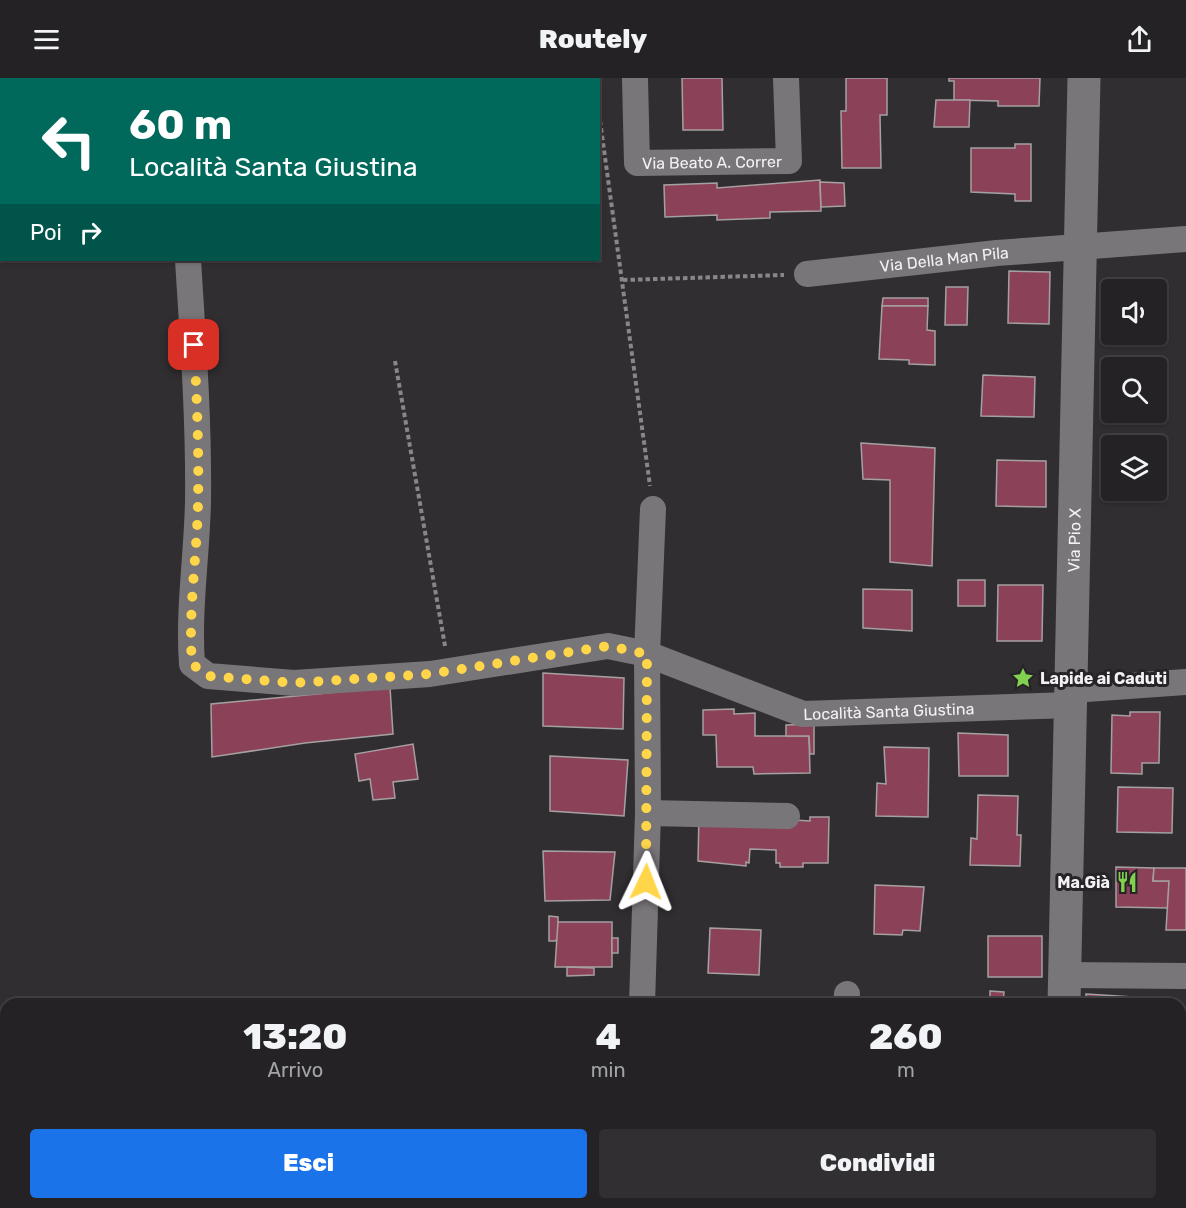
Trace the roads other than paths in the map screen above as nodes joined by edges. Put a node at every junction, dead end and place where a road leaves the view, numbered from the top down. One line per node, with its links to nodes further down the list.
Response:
1 (635, 78): 2 (street, Via Beato A. Correr)
2 (786, 78)
3 (1084, 78): 5 (street, Via Pio X)
4 (1186, 239): 5 (street, Via Della Man Pila)
5 (1080, 245): 7 (street, Via Della Man Pila); 11 (street, Via Pio X)
6 (188, 261): 9 (street, Località Santa Giustina)
7 (807, 274)
8 (653, 509): 9 (street)
9 (647, 654): 11 (street, Località Santa Giustina); 12 (street)
10 (1186, 682): 11 (street, Località Santa Giustina)
11 (1071, 698): 15 (street, Via Pio X)
12 (648, 813): 13 (street); 16 (street)
13 (787, 816)
14 (1186, 976): 15 (street)
15 (1064, 989)
16 (642, 998)

